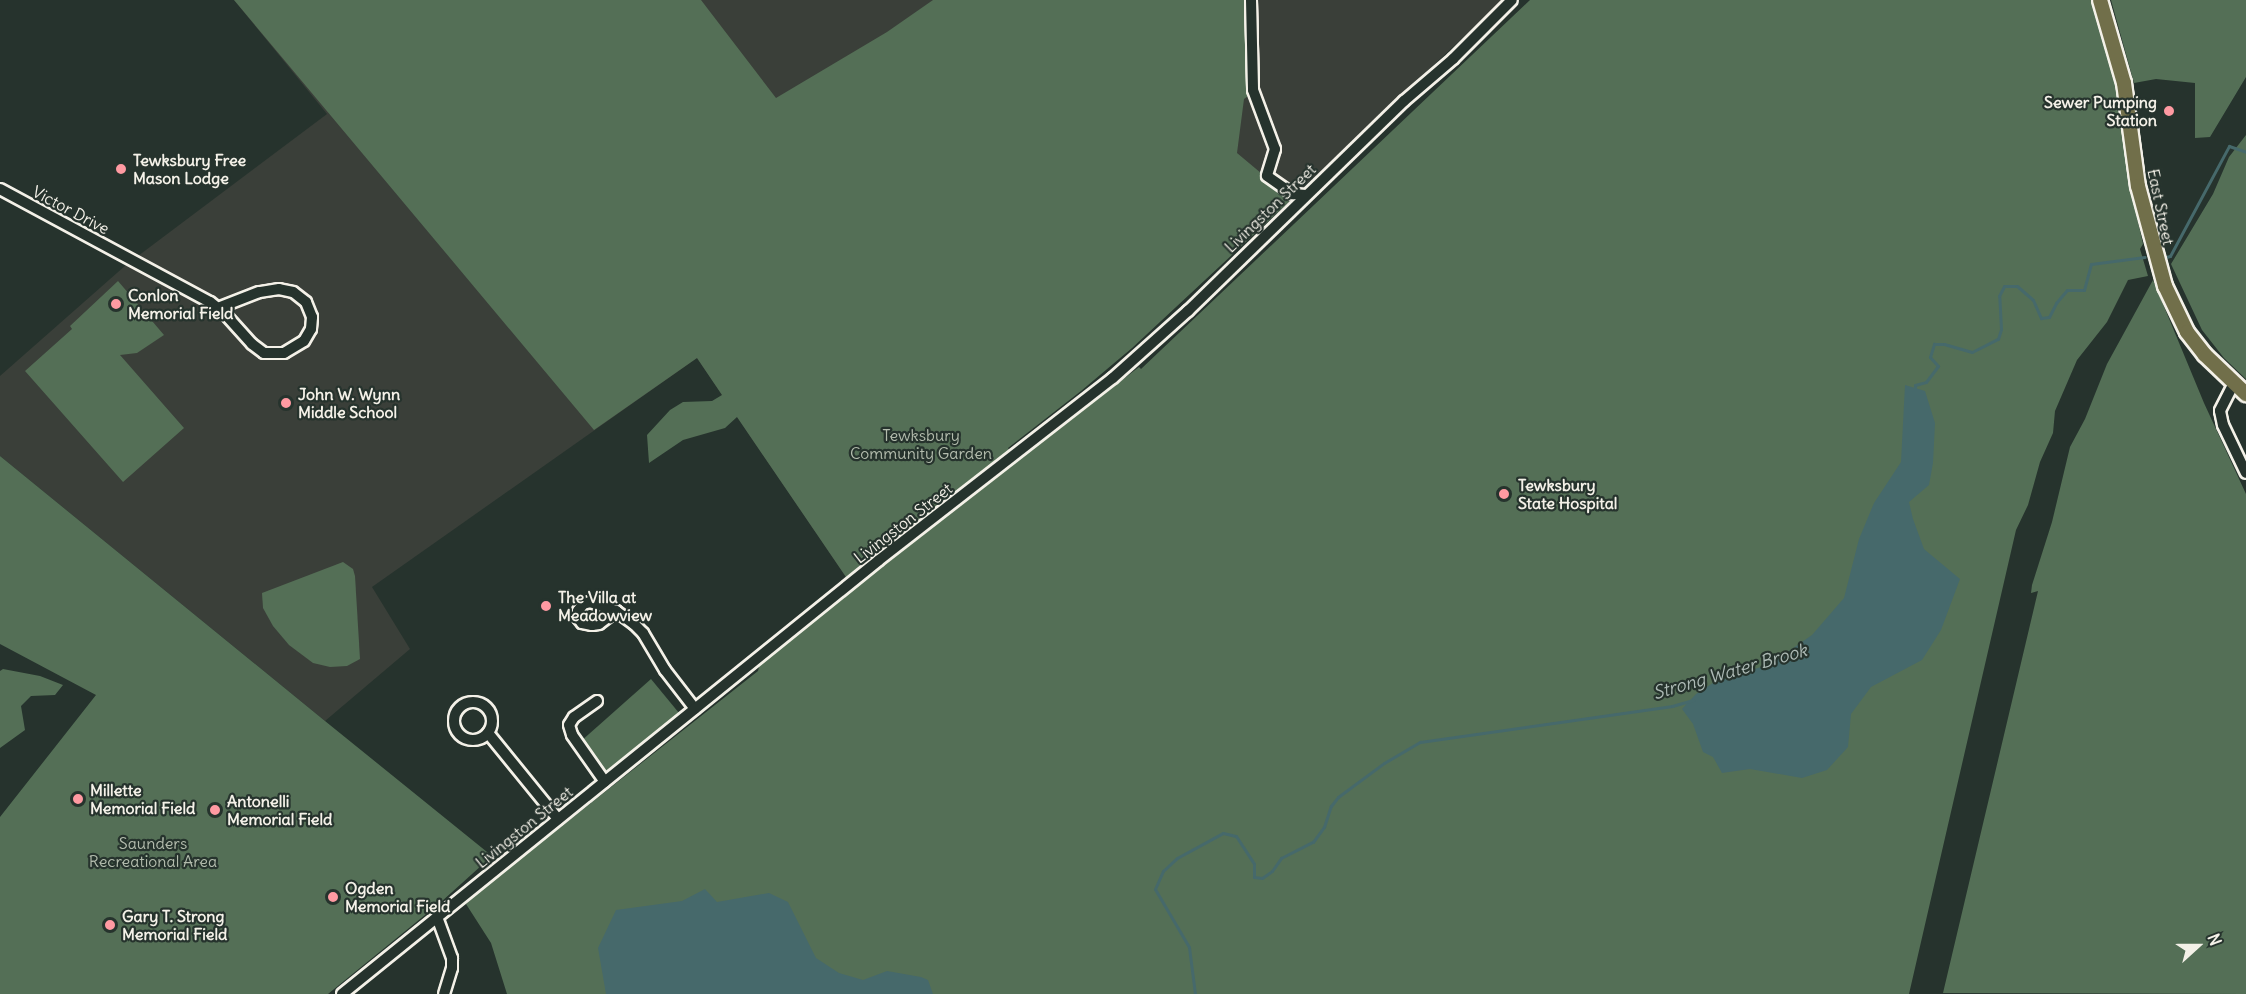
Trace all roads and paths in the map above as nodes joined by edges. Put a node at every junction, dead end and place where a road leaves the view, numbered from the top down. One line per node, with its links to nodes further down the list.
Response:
1 (1251, 0): 5 (street)
2 (1512, 0): 5 (street, Livingston Street)
3 (2100, 0): 7 (main road, East Street)
4 (0, 189): 6 (street, Victor Drive)
5 (1306, 195): 12 (street, Livingston Street)
6 (218, 308): 6 (street, Victor Drive)
7 (2234, 383): 8 (main road, East Street); 9 (street)
8 (2246, 394)
9 (2246, 473)
10 (616, 611): 12 (street)
11 (597, 701): 14 (street)
12 (695, 709): 14 (street, Livingston Street)
13 (488, 733): 15 (street)
14 (605, 782): 15 (street, Livingston Street)
15 (558, 819): 16 (street, Livingston Street)
16 (437, 917): 17 (street, Livingston Street); 18 (street)
17 (342, 994)
18 (444, 994)

